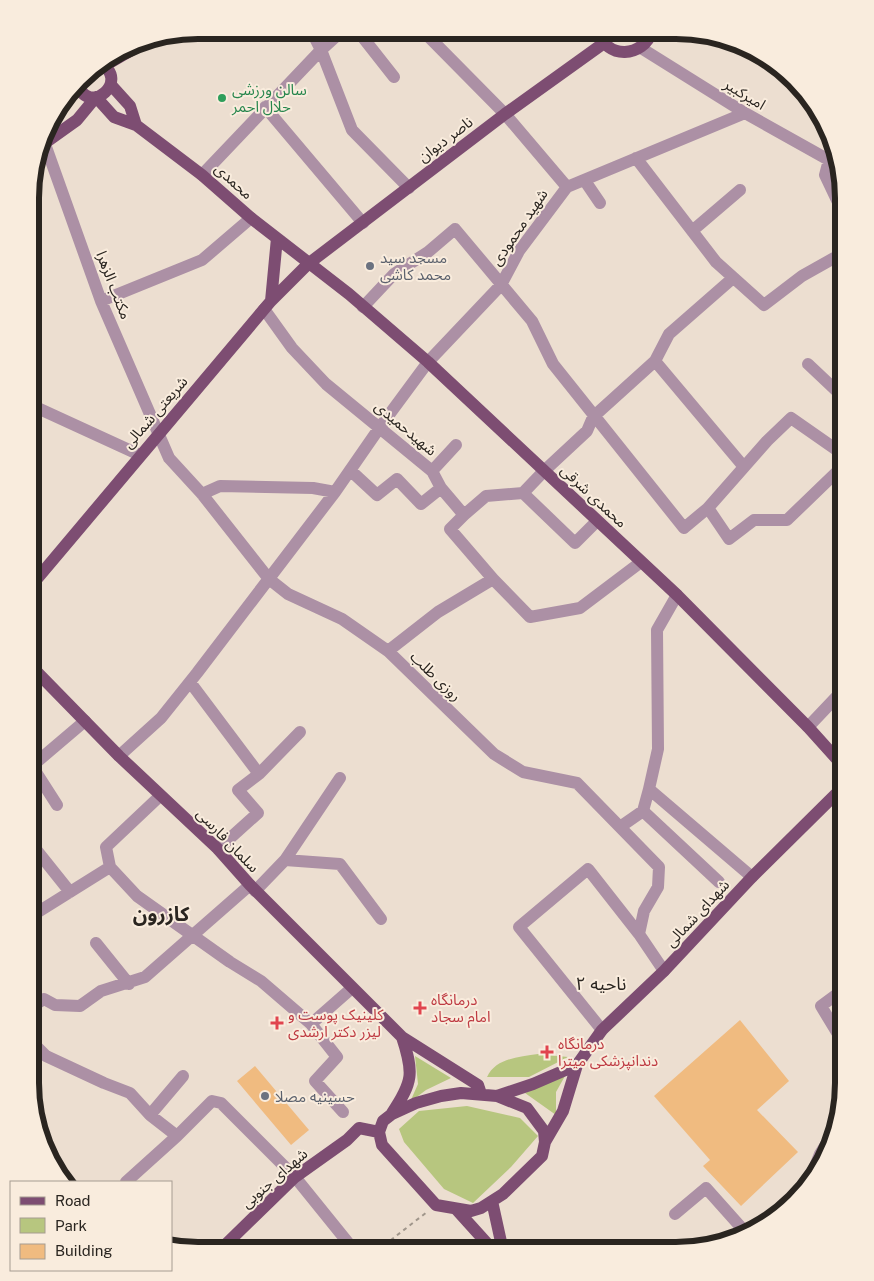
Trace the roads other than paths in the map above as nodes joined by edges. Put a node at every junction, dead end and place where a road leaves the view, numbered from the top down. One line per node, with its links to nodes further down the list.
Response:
1 (316, 39): 9 (street)
2 (333, 39): 9 (street)
3 (364, 39): 11 (street)
4 (431, 39): 16 (street)
5 (599, 39): 16 (main road, ناصر دیوان)
6 (604, 39): 8 (main road)
7 (648, 39): 8 (main road)
8 (640, 48): 17 (street, امیرکبیر)
9 (321, 50): 15 (street); 29 (street)
10 (105, 69): 12 (main road)
11 (394, 77)
12 (111, 84): 14 (main road); 18 (main road)
13 (81, 90): 14 (main road, محمدی)
14 (96, 98): 18 (main road, محمدی); 20 (main road)
15 (265, 107): 26 (street); 34 (street)
16 (506, 114): 28 (street); 29 (main road, ناصر دیوان)
17 (745, 114): 23 (street, شهید محمودی); 24 (street, امیرکبیر)
18 (136, 125): 26 (main road, محمدی)
19 (54, 130): 20 (main road)
20 (61, 133): 21 (main road)
21 (50, 140)
22 (46, 150): 41 (street, مکتب الزهرا)
23 (636, 158): 27 (street, شهید محمودی); 35 (street)
24 (830, 161)
25 (831, 165): 31 (street)
26 (202, 175): 33 (main road, محمدی)
27 (585, 181): 28 (street, شهید محمودی); 32 (street)
28 (567, 187): 40 (street, شهید محمودی)
29 (409, 188): 34 (main road, ناصر دیوان)
30 (740, 190): 35 (street)
31 (835, 196)
32 (600, 203)
33 (251, 218): 36 (main road, محمدی); 41 (street)
34 (363, 223): 38 (main road, ناصر دیوان)
35 (692, 231): 39 (street)
36 (277, 238): 38 (main road, محمدی); 42 (main road)
37 (835, 259): 39 (street)
38 (308, 264): 42 (main road, شریعتی شمالی); 43 (main road, محمدی شرقی)
39 (733, 278): 44 (street)
40 (501, 284): 43 (street); 45 (street, شهید محمودی); 49 (street)
41 (101, 301): 51 (street, مکتب الزهرا)
42 (268, 305): 50 (street, شهیدحمیدی); 51 (main road, شریعتی شمالی)
43 (363, 307): 45 (main road, محمدی شرقی)
44 (655, 361): 49 (street); 55 (street)
45 (428, 362): 50 (street, شهید محمودی); 58 (main road, محمدی شرقی)
46 (808, 364): 47 (street)
47 (835, 390)
48 (39, 410): 54 (street)
49 (593, 417): 58 (street); 64 (street)
50 (380, 427): 56 (street, شهید محمودی); 57 (street, شهیدحمیدی)
51 (159, 435): 54 (main road, شریعتی شمالی); 63 (street, روزی طلب)
52 (456, 445): 57 (street)
53 (835, 449): 55 (street)
54 (140, 455): 68 (main road, شریعتی شمالی)
55 (744, 467): 64 (street)
56 (350, 470): 60 (street); 61 (street, شهید محمودی)
57 (432, 471): 60 (street, شهیدحمیدی)
58 (544, 471): 62 (street); 66 (main road, محمدی شرقی)
59 (835, 474): 64 (street)
60 (441, 488): 65 (street, شهیدحمیدی)
61 (335, 492): 63 (street); 69 (street, شهید محمودی)
62 (523, 493): 65 (street); 66 (street)
63 (202, 494): 69 (street, روزی طلب)
64 (708, 508)
65 (464, 515): 70 (street)
66 (597, 521): 67 (main road, محمدی شرقی)
67 (642, 562): 70 (street); 71 (main road, محمدی شرقی)
68 (39, 576)
69 (269, 579): 72 (street, روزی طلب); 74 (street, شهید محمودی)
70 (493, 579): 72 (street)
71 (677, 595): 77 (main road, محمدی شرقی); 85 (street)
72 (388, 651): 90 (street, روزی طلب)
73 (39, 674): 76 (main road, سلمان فارسی)
74 (190, 682): 79 (street, شهید محمودی); 82 (street)
75 (835, 699): 77 (street)
76 (85, 721): 79 (main road, سلمان فارسی); 81 (street)
77 (808, 728): 80 (main road, محمدی شرقی)
78 (300, 732): 82 (street)
79 (119, 756): 87 (main road, سلمان فارسی)
80 (835, 757)
81 (39, 758)
82 (259, 774): 91 (street)
83 (39, 777): 88 (street)
84 (340, 778): 93 (street)
85 (649, 789): 89 (street); 95 (street)
86 (835, 795): 95 (main road, شهدای شمالی)
87 (160, 796): 91 (main road, سلمان فارسی); 94 (street)
88 (57, 805)
89 (643, 811): 90 (street); 96 (street)
90 (620, 827): 101 (street, روزی طلب)
91 (218, 850): 97 (main road, سلمان فارسی)
92 (39, 853): 98 (street)
93 (285, 860): 97 (street); 100 (street)
94 (110, 867): 98 (street); 102 (street)
95 (752, 877): 104 (main road, شهدای شمالی)
96 (719, 882)
97 (252, 888): 102 (street); 106 (main road, سلمان فارسی)
98 (70, 892): 99 (street)
99 (39, 911)
100 (380, 919)
101 (639, 934): 104 (street); 111 (street)
102 (194, 936): 105 (street); 109 (street)
103 (96, 943): 105 (street)
104 (664, 971): 111 (main road, شهدای شمالی)
105 (129, 984): 108 (street)
106 (352, 988): 109 (street); 112 (main road, سلمان فارسی)
107 (835, 996): 110 (street)
108 (39, 1002)
109 (311, 1024): 118 (street)
110 (835, 1029)
111 (602, 1030): 114 (main road, شهدای شمالی)
112 (402, 1037): 116 (main road, سلمان فارسی); 119 (main road, سلمان فارسی)
113 (39, 1049): 120 (street)
114 (577, 1064): 117 (main road); 123 (main road)
115 (182, 1076): 120 (street)
116 (481, 1094): 117 (main road); 119 (main road)
117 (497, 1096): 123 (main road)
118 (343, 1112)
119 (392, 1114): 121 (main road)
120 (150, 1115): 122 (street)
121 (379, 1132): 124 (main road, شهدای جنوبی); 127 (main road)
122 (177, 1136): 124 (street); 125 (street)
123 (545, 1142): 126 (main road)
124 (295, 1177): 130 (main road, شهدای جنوبی); 131 (street)
125 (127, 1181)
126 (492, 1201): 127 (main road); 133 (main road)
127 (456, 1209): 132 (main road)
128 (675, 1214): 129 (street)
129 (742, 1228)
130 (228, 1242)
131 (348, 1242)
132 (486, 1242)
133 (501, 1242)

